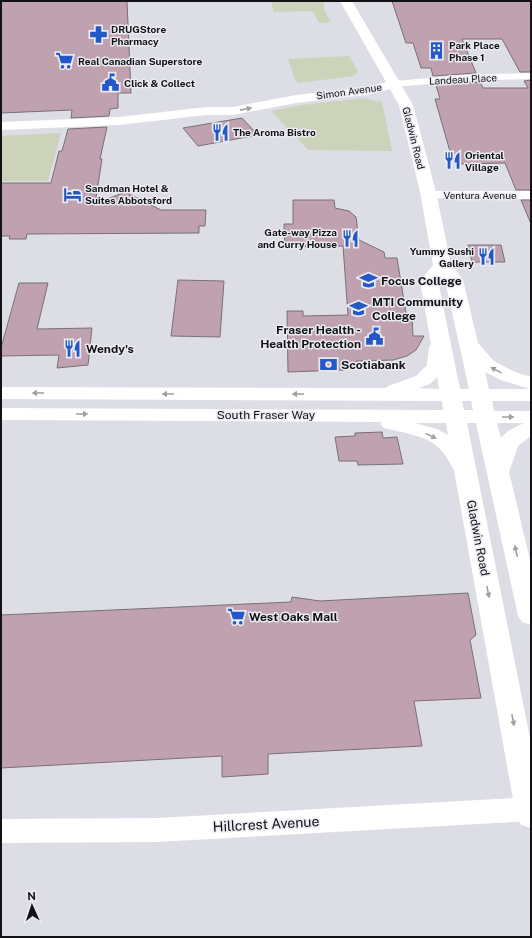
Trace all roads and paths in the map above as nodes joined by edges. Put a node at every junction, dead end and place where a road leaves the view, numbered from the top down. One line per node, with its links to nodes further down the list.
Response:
1 (346, 1): 3 (main road, Gladwin Road)
2 (531, 76): 3 (street, Landeau Place)
3 (395, 84): 4 (street, Simon Avenue); 5 (main road, Gladwin Road)
4 (1, 126)
5 (428, 195): 6 (street, Ventura Avenue); 7 (main road, Gladwin Road)
6 (531, 195)
7 (442, 265): 8 (main road, Gladwin Road); 9 (main road, Gladwin Road)
8 (440, 340): 12 (main road); 15 (main road, Gladwin Road)
9 (469, 345): 10 (main road, one-way to 9); 13 (main road, Gladwin Road)
10 (531, 383)
11 (1, 393): 12 (main road, South Fraser Way, one-way to 11)
12 (337, 395): 15 (main road, South Fraser Way)
13 (481, 395): 14 (main road, South Fraser Way); 15 (main road, South Fraser Way); 18 (main road, Gladwin Road)
14 (531, 395)
15 (453, 406): 17 (main road, South Fraser Way); 18 (main road, South Fraser Way); 21 (main road, Gladwin Road)
16 (1, 414): 17 (main road, South Fraser Way, one-way to 17)
17 (324, 416): 21 (main road, one-way to 21)
18 (486, 416): 19 (main road, South Fraser Way, one-way to 19); 22 (main road, Gladwin Road)
19 (531, 417)
20 (531, 428): 22 (main road)
21 (465, 470): 24 (main road, Gladwin Road, one-way to 24)
22 (499, 472): 23 (main road, Gladwin Road, one-way to 22)
23 (531, 616)
24 (530, 811): 25 (street, Hillcrest Avenue)
25 (1, 831)

